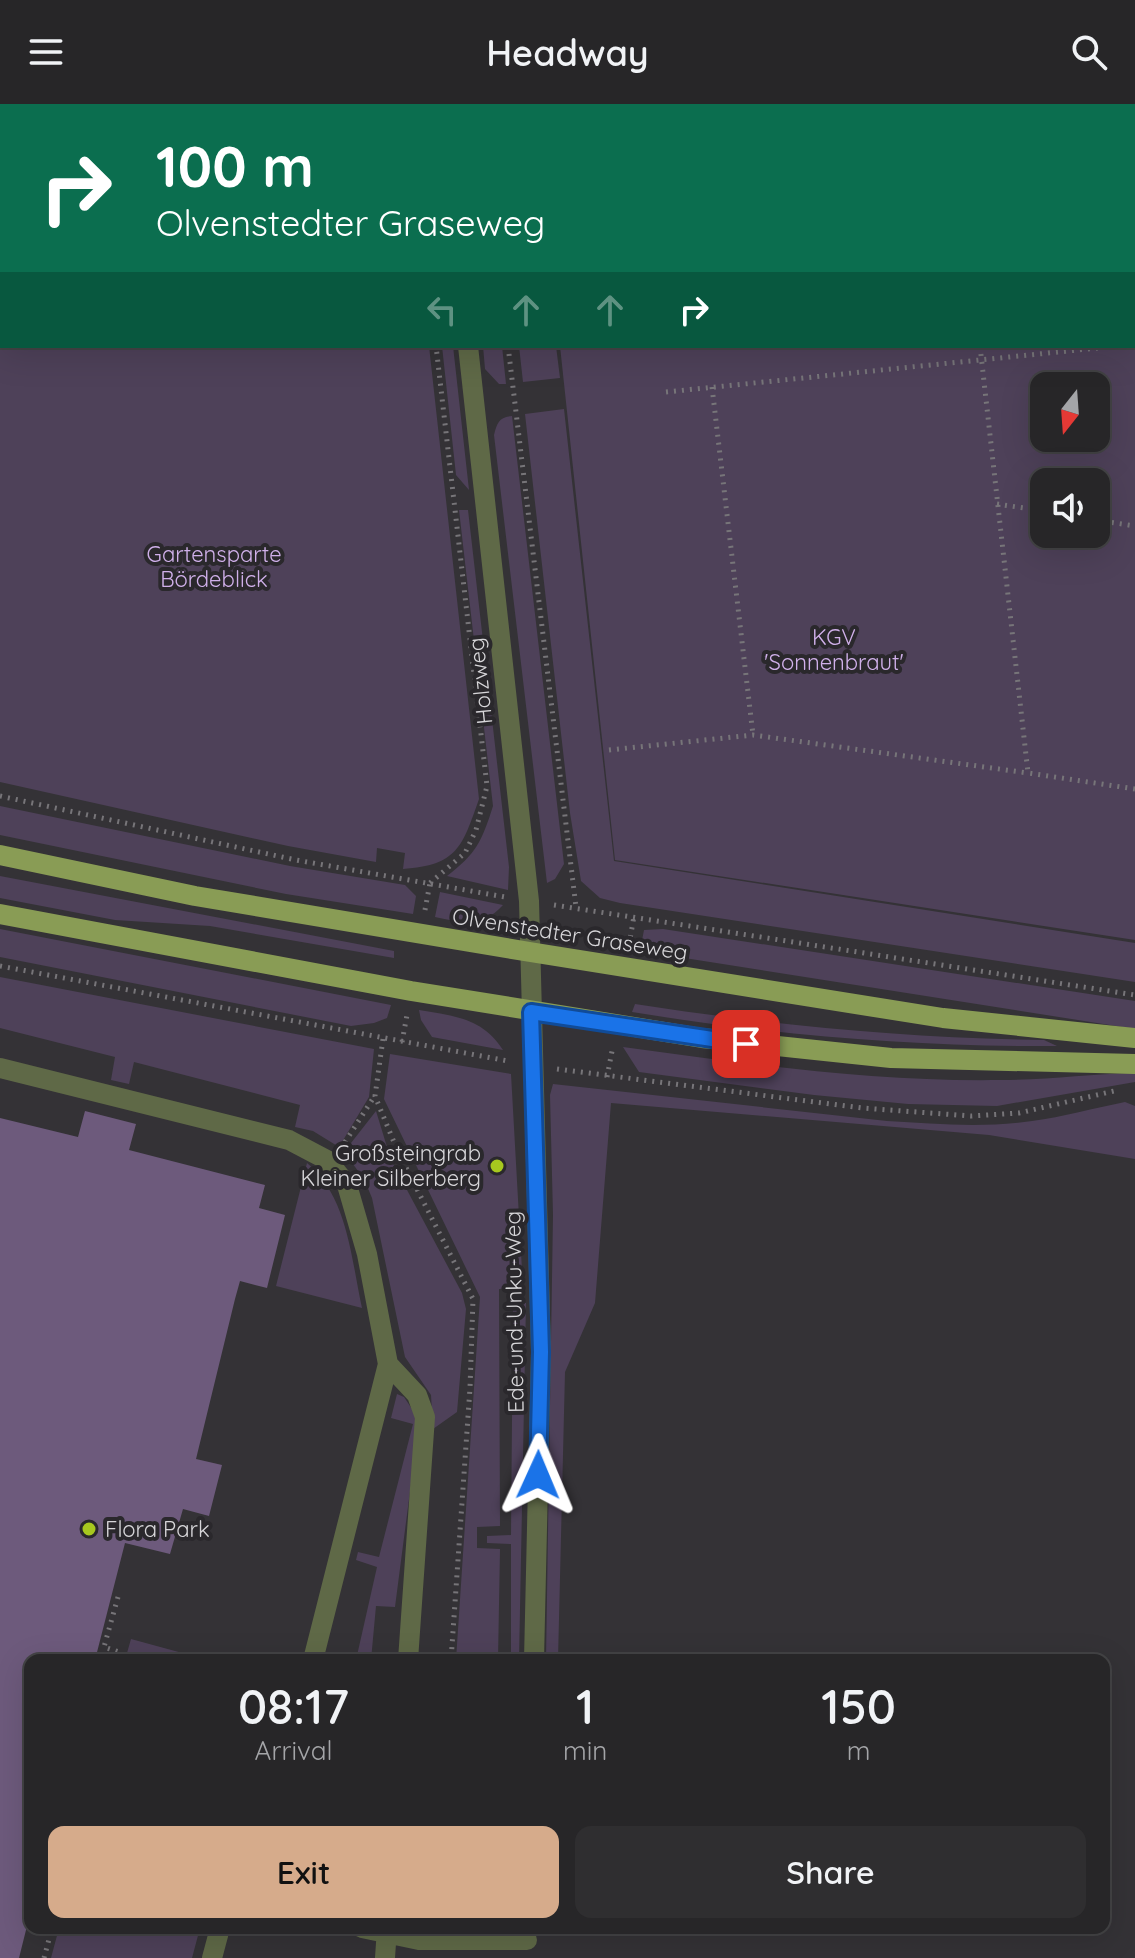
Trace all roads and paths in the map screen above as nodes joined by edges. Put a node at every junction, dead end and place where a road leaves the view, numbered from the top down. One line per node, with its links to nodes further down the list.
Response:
1 (436, 348): 19 (path, Holzweg)
2 (468, 348): 24 (street, Holzweg)
3 (508, 348): 22 (path)
4 (980, 348): 6 (path)
5 (1098, 348): 6 (path)
6 (982, 360): 7 (path); 9 (path)
7 (712, 387): 8 (path); 13 (path)
8 (666, 392)
9 (997, 504): 10 (path); 15 (path)
10 (1030, 509)
11 (1110, 522): 12 (path)
12 (1135, 526)
13 (753, 735): 14 (path); 15 (path)
14 (609, 750)
15 (1028, 773): 16 (path)
16 (1135, 789)
17 (0, 796): 19 (path, Olvenstedter Graseweg)
18 (0, 855): 24 (main road, Olvenstedter Graseweg)
19 (430, 883): 20 (path, Olvenstedter Graseweg)
20 (511, 898)
21 (552, 904): 22 (path, Olvenstedter Graseweg)
22 (576, 907): 26 (path, Olvenstedter Graseweg)
23 (0, 914): 27 (main road)
24 (530, 952): 27 (street, Holzweg); 28 (main road, Olvenstedter Graseweg)
25 (0, 966): 29 (path)
26 (1135, 995)
27 (531, 1012): 31 (main road); 43 (street, Ede-und-Unku-Weg)
28 (1135, 1038)
29 (383, 1039): 30 (path); 35 (path)
30 (503, 1060)
31 (1135, 1064)
32 (0, 1068): 36 (street)
33 (563, 1070): 34 (path)
34 (1123, 1090)
35 (375, 1096): 36 (path); 42 (path)
36 (332, 1164): 37 (street)
37 (388, 1364): 40 (street); 41 (street)
38 (118, 1597): 39 (path)
39 (122, 1654)
40 (315, 1654)
41 (408, 1654)
42 (451, 1654)
43 (534, 1654)
44 (50, 1934): 49 (path)
45 (218, 1934): 50 (street)
46 (387, 1934): 51 (street)
47 (398, 1934): 48 (street)
48 (527, 1942)
49 (44, 1958)
50 (212, 1958)
51 (385, 1958)

